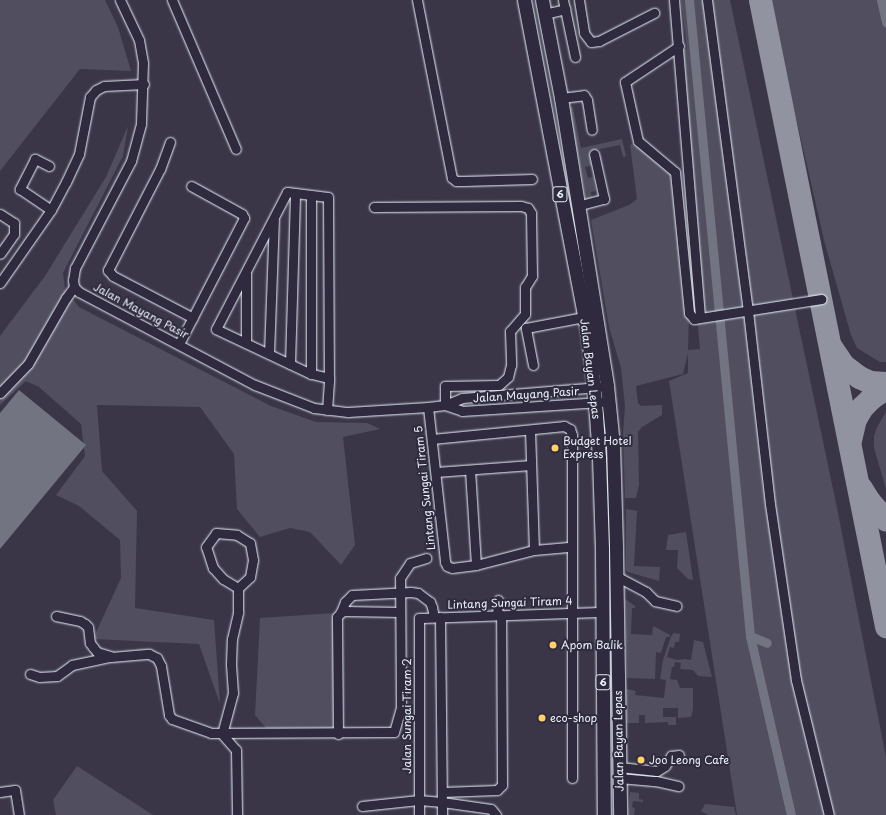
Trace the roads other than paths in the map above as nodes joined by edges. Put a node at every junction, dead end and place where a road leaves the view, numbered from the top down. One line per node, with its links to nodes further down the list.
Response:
1 (120, 0): 14 (street)
2 (172, 0): 18 (street)
3 (417, 0): 21 (street)
4 (524, 0): 36 (highway, Jalan Bayan Lepas / 6)
5 (542, 0): 11 (highway, Jalan Bayan Lepas / 6)
6 (579, 0): 10 (street)
7 (674, 0): 12 (street)
8 (707, 0): 35 (street)
9 (565, 2): 11 (street); 13 (street)
10 (654, 13)
11 (544, 14): 15 (highway, Jalan Bayan Lepas / 6)
12 (679, 46): 37 (street); 37 (street)
13 (575, 57)
14 (144, 84): 27 (street); 33 (street)
15 (561, 98): 16 (street); 25 (highway, Jalan Bayan Lepas / 6)
16 (592, 130)
17 (170, 142): 38 (street)
18 (236, 150)
19 (594, 154): 25 (street)
20 (50, 166): 27 (street)
21 (532, 179)
22 (191, 186): 38 (street)
23 (295, 193): 24 (street); 29 (street); 43 (street)
24 (311, 195): 45 (street); 46 (street)
25 (577, 206): 39 (highway, Jalan Bayan Lepas / 6)
26 (374, 207): 50 (street)
27 (52, 210): 32 (street)
28 (0, 214): 30 (street)
29 (274, 216): 31 (street); 42 (street)
30 (0, 254)
31 (246, 270): 40 (street); 40 (street)
32 (0, 283)
33 (74, 287): 41 (street, Jalan Mayang Pasir); 48 (street)
34 (822, 299): 35 (street)
35 (748, 311): 37 (street); 99 (street)
36 (584, 317): 44 (street); 47 (highway, Jalan Bayan Lepas / 6)
37 (703, 317)
38 (193, 318): 41 (street)
39 (600, 339): 47 (highway, Jalan Bayan Lepas / 6); 55 (highway)
40 (246, 343): 42 (street)
41 (179, 344): 52 (street, Jalan Mayang Pasir)
42 (269, 354): 43 (street)
43 (290, 364): 45 (street)
44 (533, 365)
45 (311, 374): 46 (street)
46 (329, 378): 52 (street)
47 (601, 387): 49 (highway, Jalan Bayan Lepas / 6); 50 (street, Jalan Mayang Pasir)
48 (0, 393)
49 (602, 402): 50 (street, Jalan Mayang Pasir); 55 (highway, Jalan Bayan Lepas / 6); 70 (highway, Jalan Bayan Lepas / 6)
50 (446, 405): 51 (street, Jalan Mayang Pasir)
51 (428, 406): 52 (street, Jalan Mayang Pasir); 54 (street, Lintang Sungai Tiram 5)
52 (327, 410)
53 (530, 430): 54 (street); 56 (street); 59 (street)
54 (432, 439): 58 (street, Lintang Sungai Tiram 5)
55 (613, 445): 63 (highway, Jalan Bayan Lepas / 6)
56 (531, 465): 57 (street); 60 (street)
57 (470, 470): 58 (street); 62 (street)
58 (436, 472): 62 (street, Lintang Sungai Tiram 5)
59 (571, 547): 60 (street); 71 (street)
60 (534, 550): 62 (street)
61 (426, 558): 65 (street)
62 (476, 565)
63 (616, 576): 67 (street); 84 (highway, Jalan Bayan Lepas / 6)
64 (238, 588): 64 (street); 80 (street)
65 (400, 593): 68 (street); 69 (street); 74 (street)
66 (498, 600): 72 (street)
67 (676, 606)
68 (341, 612): 69 (street); 81 (street)
69 (400, 612): 79 (street)
70 (602, 612): 71 (street, Lintang Sungai Tiram 4); 97 (highway, Jalan Bayan Lepas / 6)
71 (572, 613): 72 (street, Lintang Sungai Tiram 4); 85 (street)
72 (499, 615): 74 (street, Lintang Sungai Tiram 4); 89 (street)
73 (56, 616): 76 (street)
74 (437, 617): 75 (street, Lintang Sungai Tiram 4); 89 (street)
75 (419, 618): 78 (street, Jalan Sungai Tiram 2)
76 (111, 657): 77 (street); 80 (street)
77 (30, 674)
78 (419, 706): 79 (street); 90 (street, Jalan Sungai Tiram 2)
79 (401, 708): 81 (street)
80 (222, 734): 81 (street); 93 (street)
81 (338, 734)
82 (679, 755): 83 (street)
83 (657, 771): 84 (street); 86 (street)
84 (619, 773): 86 (street); 98 (highway, Jalan Bayan Lepas / 6)
85 (572, 778)
86 (656, 781): 87 (street)
87 (678, 786)
88 (0, 792): 92 (street)
89 (442, 797): 90 (street); 95 (street); 96 (street)
90 (419, 800): 91 (street); 94 (street, Jalan Sungai Tiram 2)
91 (362, 806)
92 (19, 815)
93 (237, 815)
94 (420, 815)
95 (442, 815)
96 (496, 815)
97 (604, 815)
98 (620, 815)
99 (830, 815)

